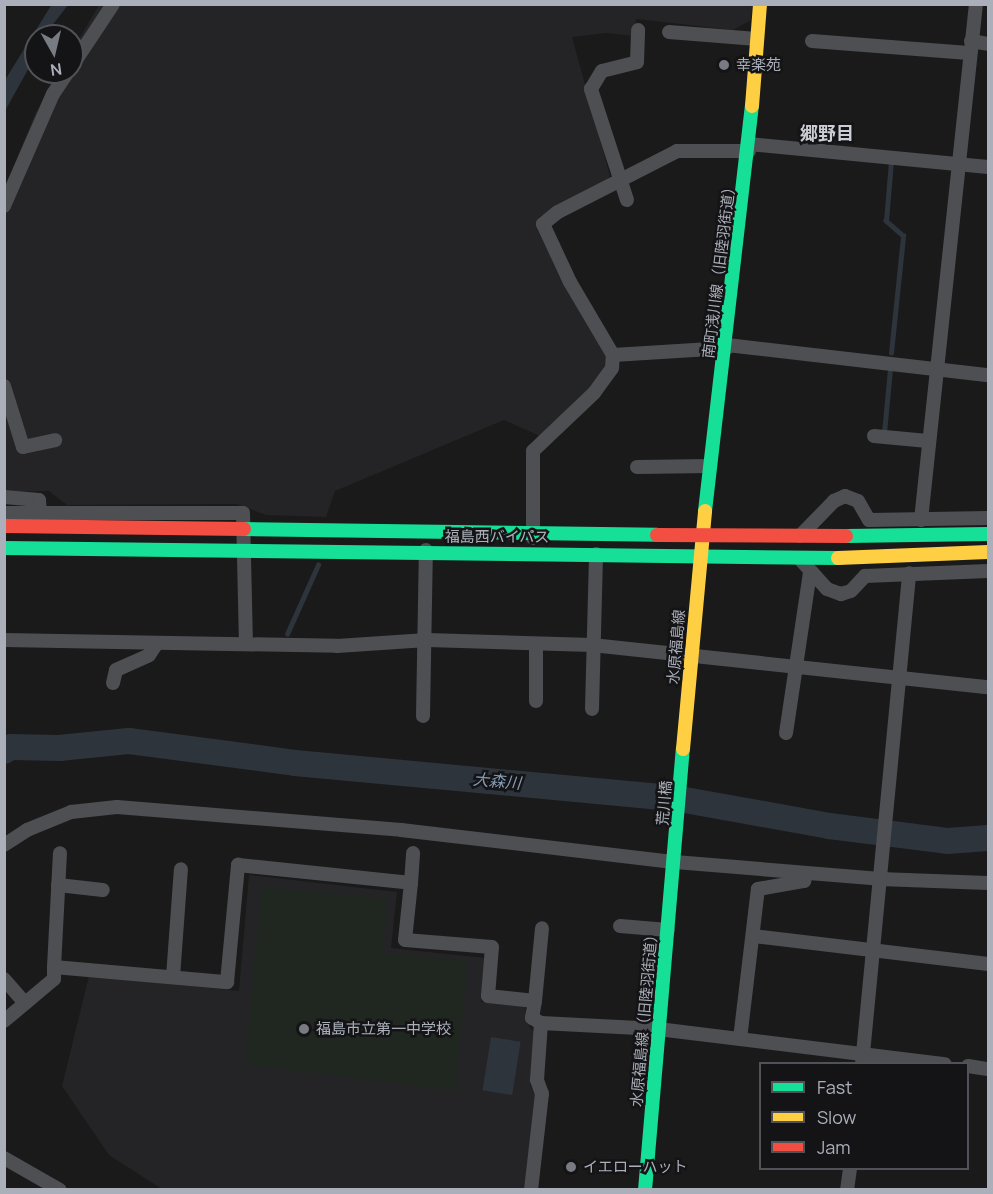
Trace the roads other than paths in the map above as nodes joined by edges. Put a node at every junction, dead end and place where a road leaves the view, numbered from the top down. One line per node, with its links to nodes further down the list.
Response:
1 (113, 4): 10 (street)
2 (760, 4): 6 (main road, 南町浅川線（旧陸羽街道）)
3 (976, 4): 9 (street)
4 (638, 30): 15 (street)
5 (669, 32): 6 (street)
6 (757, 39): 12 (main road, 南町浅川線（旧陸羽街道）)
7 (812, 41): 9 (street)
8 (988, 44): 9 (street)
9 (970, 47): 13 (street)
10 (84, 48)
11 (60, 84): 17 (street)
12 (749, 147): 13 (street); 15 (street); 18 (main road, 南町浅川線（旧陸羽街道）)
13 (957, 161): 14 (street); 20 (street)
14 (988, 168)
15 (618, 182): 16 (street); 19 (street)
16 (627, 200)
17 (4, 206)
18 (727, 347): 19 (street); 20 (street); 26 (main road, 南町浅川線（旧陸羽街道）)
19 (613, 355): 36 (street)
20 (934, 370): 21 (street); 25 (street)
21 (988, 375)
22 (4, 386): 24 (street)
23 (874, 436): 25 (street)
24 (56, 440)
25 (928, 441): 32 (street)
26 (710, 466): 27 (street); 38 (main road, 南町浅川線（旧陸羽街道）)
27 (637, 467)
28 (4, 497): 30 (street)
29 (4, 513): 30 (street)
30 (40, 514): 34 (street)
31 (988, 518): 32 (street)
32 (921, 520): 39 (street)
33 (4, 526): 34 (main road, 福島西バイパス)
34 (246, 531): 35 (main road, 福島西バイパス); 41 (street)
35 (426, 533): 36 (main road, 福島西バイパス); 44 (street)
36 (533, 534): 38 (main road, 福島西バイパス); 42 (street)
37 (988, 534): 39 (main road, 福島西バイパス)
38 (702, 536): 39 (main road, 福島西バイパス); 46 (main road, 水原福島線)
39 (799, 537)
40 (4, 548): 41 (main road, 福島西バイパス)
41 (247, 549): 44 (main road, 福島西バイパス); 54 (street)
42 (532, 552): 44 (main road, 福島西バイパス); 45 (main road, 福島西バイパス)
43 (988, 552): 47 (main road, 福島西バイパス)
44 (426, 553): 52 (street)
45 (596, 554): 46 (main road, 福島西バイパス); 56 (street)
46 (700, 556): 47 (main road, 福島西バイパス); 57 (main road, 水原福島線)
47 (800, 559): 49 (street)
48 (988, 571): 50 (street)
49 (810, 572): 50 (street); 58 (street)
50 (909, 573): 59 (street)
51 (4, 640): 53 (street)
52 (426, 640): 54 (street); 55 (street); 64 (street)
53 (157, 643): 54 (street); 60 (street)
54 (246, 644)
55 (536, 645): 56 (street); 62 (street)
56 (592, 645): 57 (street); 63 (street)
57 (693, 653): 58 (street); 66 (main road, 水原福島線)
58 (798, 668): 59 (street); 65 (street)
59 (899, 678): 61 (street); 73 (street)
60 (113, 683)
61 (988, 687)
62 (536, 701)
63 (592, 709)
64 (423, 716)
65 (786, 733)
66 (684, 761): 70 (main road, 荒川橋)
67 (4, 845): 70 (street)
68 (60, 853): 76 (street)
69 (413, 853): 74 (street)
70 (676, 855): 72 (street); 80 (main road, 水原福島線（旧陸羽街道）)
71 (182, 869): 85 (street)
72 (806, 873): 73 (street); 81 (street)
73 (881, 875): 75 (street); 82 (street)
74 (411, 882): 85 (street); 87 (street)
75 (988, 883)
76 (58, 885): 77 (street); 84 (street)
77 (103, 890)
78 (620, 926): 80 (street)
79 (542, 928): 87 (street)
80 (668, 930): 91 (main road, 水原福島線（旧陸羽街道）)
81 (753, 936): 82 (street); 92 (street)
82 (873, 951): 83 (street); 93 (street)
83 (988, 964)
84 (54, 967): 85 (street); 88 (street)
85 (172, 977)
86 (4, 979): 88 (street)
87 (535, 1001): 90 (street)
88 (25, 1003): 89 (street)
89 (4, 1021)
90 (542, 1023): 91 (street); 100 (street)
91 (658, 1029): 92 (street); 101 (main road, 水原福島線（旧陸羽街道）)
92 (740, 1039): 93 (street)
93 (863, 1059): 94 (street)
94 (912, 1062)
95 (969, 1066): 96 (street)
96 (988, 1069)
97 (4, 1158): 99 (street)
98 (850, 1170): 102 (street)
99 (60, 1190)
100 (531, 1190)
101 (645, 1190)
102 (847, 1190)

